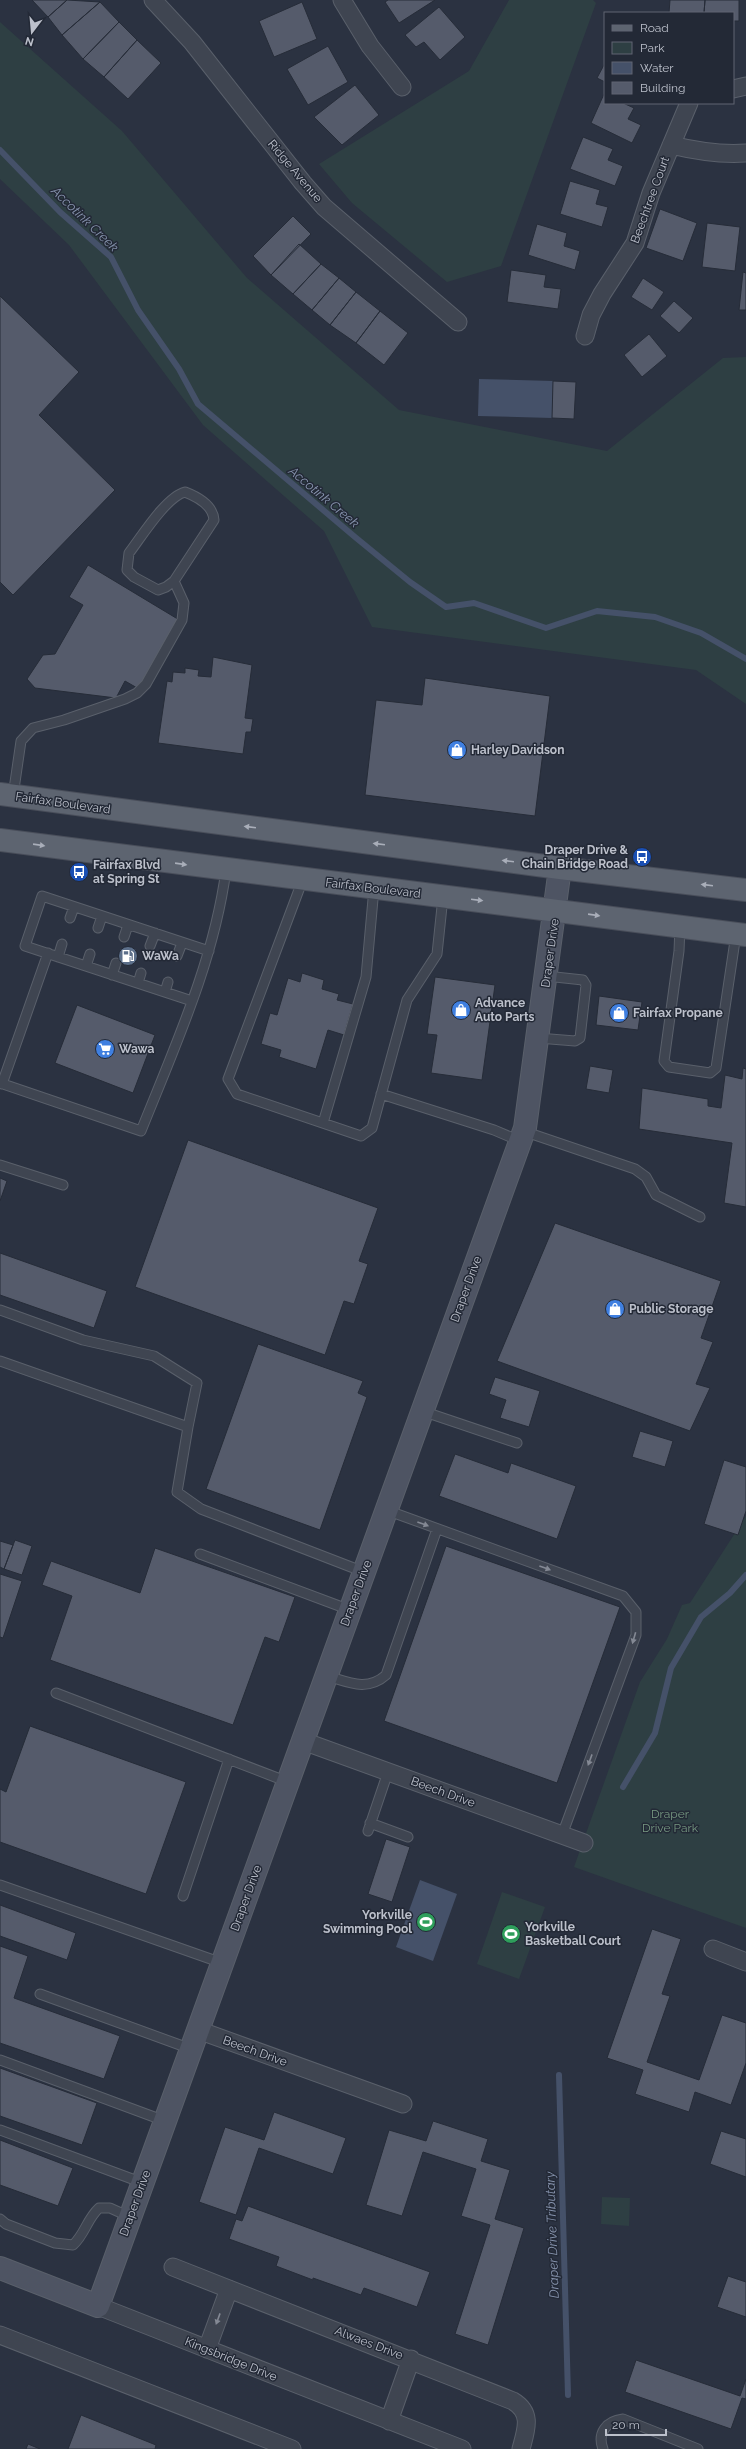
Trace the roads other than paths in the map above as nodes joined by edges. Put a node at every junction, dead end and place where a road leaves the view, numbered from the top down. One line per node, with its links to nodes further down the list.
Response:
1 (153, 0): 7 (street, Ridge Avenue)
2 (342, 0): 3 (street)
3 (402, 87)
4 (688, 104): 5 (street, Beechtree Court)
5 (670, 145): 6 (street); 8 (street, Beechtree Court)
6 (746, 153)
7 (458, 322)
8 (585, 336)
9 (174, 581): 9 (lane); 10 (lane)
10 (6, 795): 12 (main road, Fairfax Boulevard, one-way to 10)
11 (0, 840): 13 (main road, Fairfax Boulevard, one-way to 13)
12 (560, 868): 16 (main road, Fairfax Boulevard, one-way to 12); 19 (street, Draper Drive)
13 (226, 870): 14 (main road, Fairfax Boulevard); 31 (lane)
14 (303, 879): 15 (main road, Fairfax Boulevard); 48 (lane)
15 (374, 888): 17 (main road, Fairfax Boulevard); 48 (lane)
16 (746, 890)
17 (443, 896): 19 (main road, Fairfax Boulevard, one-way to 19); 47 (lane)
18 (74, 907): 20 (lane); 21 (lane); 32 (lane)
19 (555, 910): 23 (main road, Fairfax Boulevard, one-way to 23); 40 (street, Draper Drive)
20 (102, 916): 22 (lane); 24 (lane)
21 (70, 918)
22 (128, 925): 25 (lane); 27 (lane)
23 (680, 926): 26 (main road, Fairfax Boulevard); 26 (lane)
24 (98, 928)
25 (155, 933): 28 (lane); 30 (lane)
26 (741, 935)
27 (124, 937)
28 (182, 943): 31 (lane); 34 (lane)
29 (62, 944): 35 (lane)
30 (150, 946)
31 (209, 951): 44 (lane)
32 (48, 953): 35 (lane); 46 (lane)
33 (90, 954): 37 (lane)
34 (177, 956)
35 (58, 957): 37 (lane)
36 (116, 964): 39 (lane)
37 (86, 966): 39 (lane)
38 (141, 973): 42 (lane)
39 (112, 975): 42 (lane)
40 (546, 976): 45 (street, Draper Drive); 45 (lane)
41 (168, 982): 43 (lane)
42 (138, 983): 43 (lane)
43 (165, 992): 44 (lane)
44 (192, 1001): 46 (lane)
45 (538, 1038): 49 (street, Draper Drive)
46 (1, 1083)
47 (381, 1094): 48 (lane); 49 (lane)
48 (323, 1123)
49 (522, 1136): 52 (lane); 55 (street, Draper Drive)
50 (0, 1165): 51 (lane)
51 (63, 1185)
52 (700, 1217)
53 (0, 1310): 56 (lane)
54 (0, 1361): 56 (lane)
55 (422, 1411): 57 (lane); 58 (street, Draper Drive)
56 (188, 1427): 61 (lane)
57 (518, 1443)
58 (386, 1510): 59 (lane, one-way to 59); 61 (street, Draper Drive)
59 (437, 1529): 63 (lane); 69 (lane, one-way to 69)
60 (200, 1554): 62 (lane)
61 (364, 1572): 62 (street, Draper Drive)
62 (350, 1610): 63 (street, Draper Drive)
63 (326, 1676): 65 (street, Draper Drive)
64 (56, 1693): 66 (lane)
65 (303, 1741): 67 (street, Beech Drive); 68 (street, Draper Drive)
66 (229, 1759): 68 (lane); 73 (lane)
67 (388, 1772): 69 (street, Beech Drive); 70 (lane)
68 (288, 1782): 76 (street, Draper Drive)
69 (562, 1835): 71 (street, Beech Drive)
70 (408, 1837)
71 (584, 1843)
72 (0, 1885): 76 (lane)
73 (183, 1896)
74 (713, 1949): 75 (street)
75 (746, 1962)
76 (222, 1963): 78 (street, Draper Drive)
77 (40, 1994): 78 (lane)
78 (194, 2040): 80 (street, Beech Drive); 81 (street, Draper Drive)
79 (0, 2060): 81 (lane)
80 (403, 2104)
81 (165, 2121): 83 (street, Draper Drive)
82 (0, 2130): 83 (lane)
83 (143, 2183): 84 (street, Draper Drive)
84 (130, 2217): 85 (lane); 89 (street, Draper Drive)
85 (0, 2219)
86 (173, 2267): 88 (street, Alwaes Drive)
87 (0, 2268): 89 (street, Kingsbridge Drive)
88 (229, 2289): 91 (street, one-way to 91); 92 (street, Alwaes Drive)
89 (98, 2306): 91 (street, Kingsbridge Drive)
90 (0, 2335): 94 (street)
91 (207, 2349): 93 (street, Kingsbridge Drive)
92 (411, 2359): 93 (street); 96 (street, Alwaes Drive)
93 (389, 2421): 95 (street, Kingsbridge Drive)
94 (292, 2449)
95 (462, 2449)
96 (521, 2449)
97 (603, 2449): 98 (lane)
98 (698, 2449)

